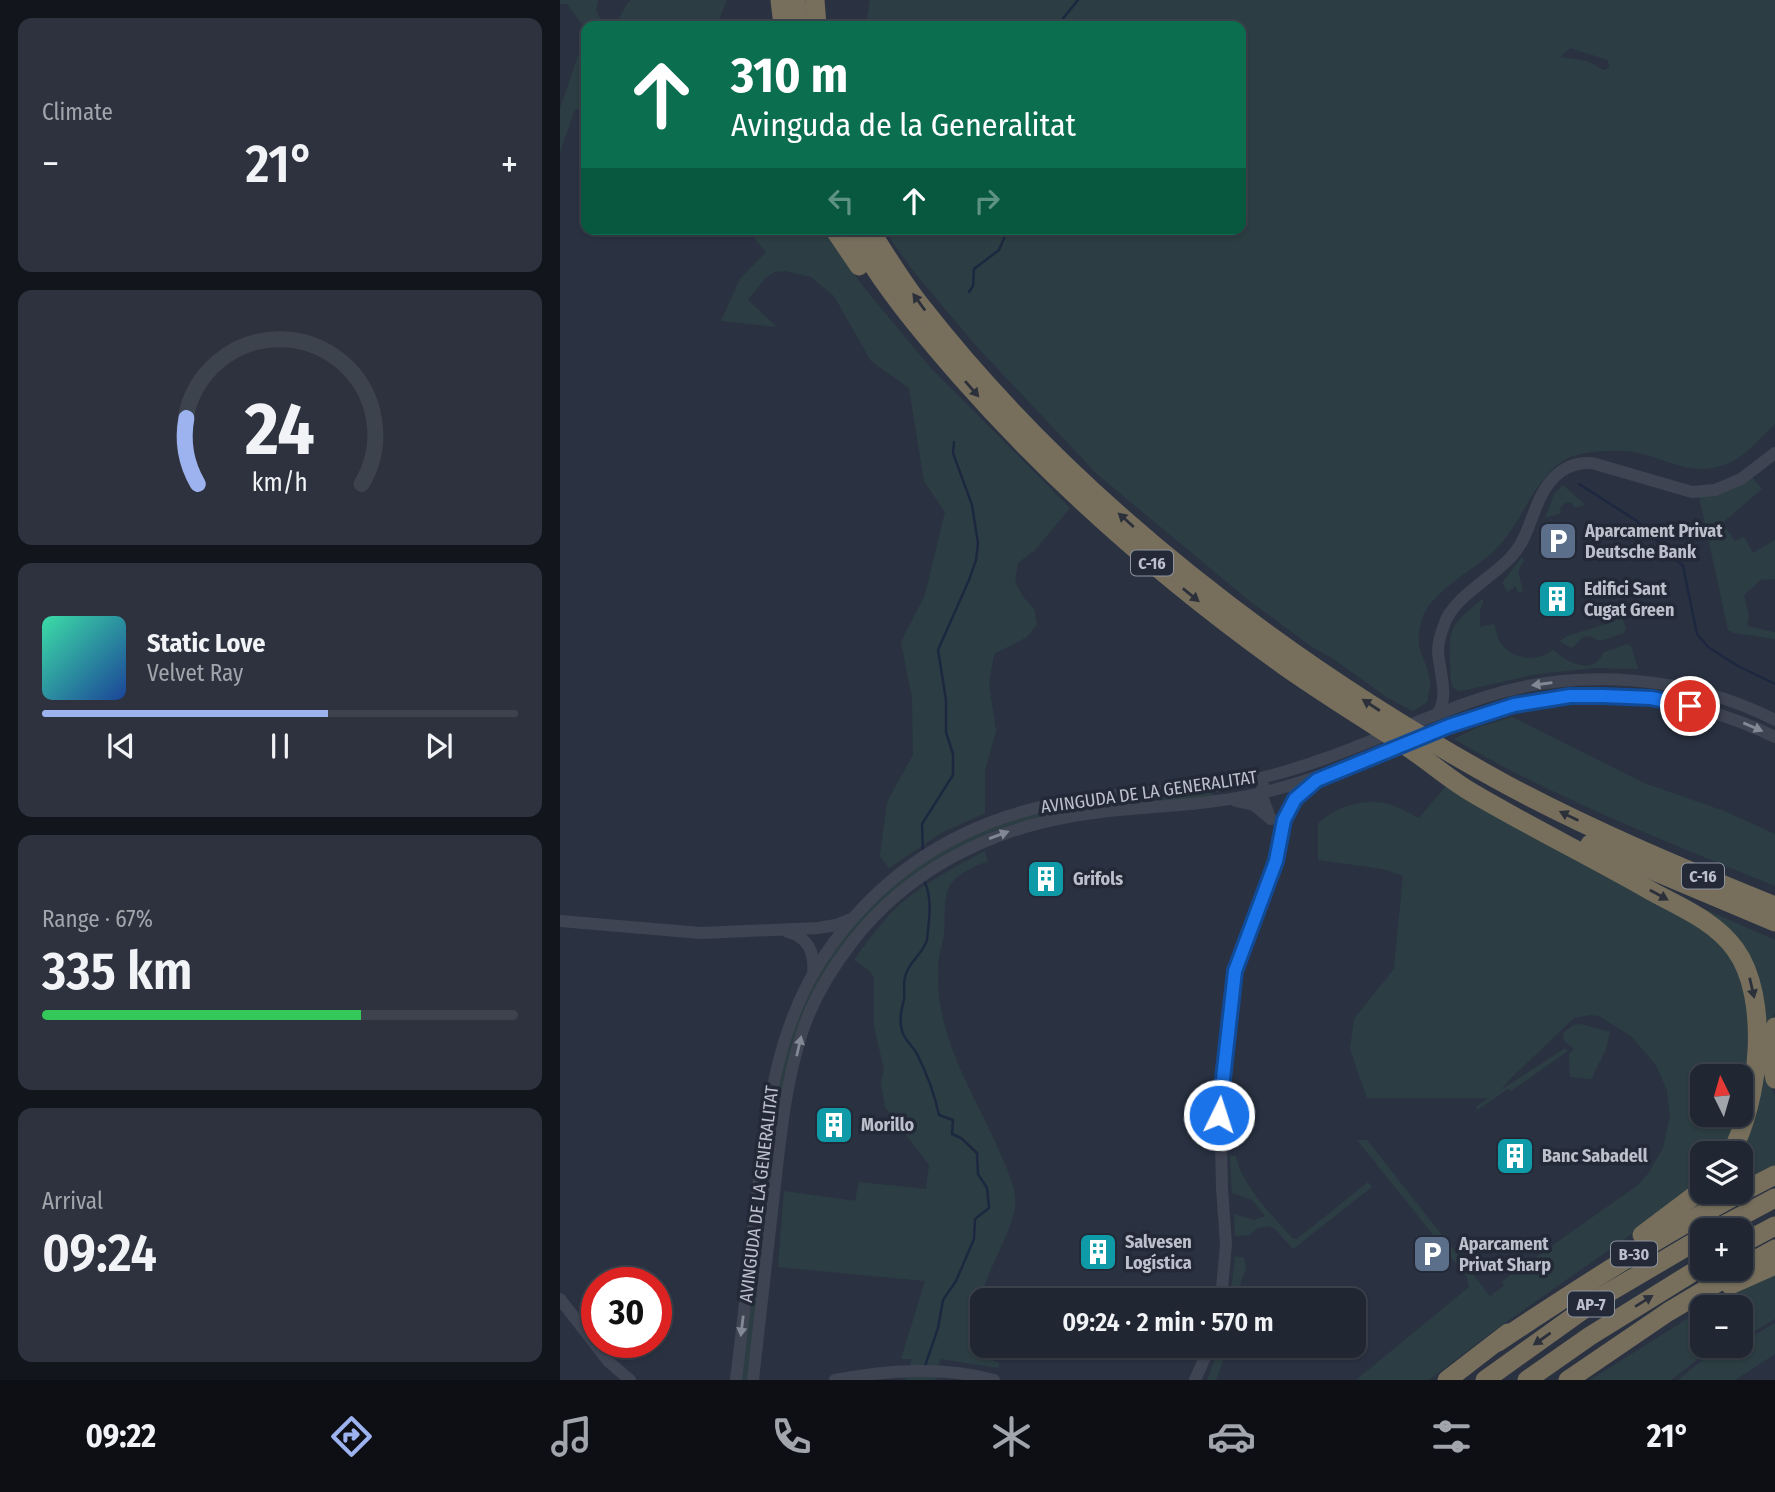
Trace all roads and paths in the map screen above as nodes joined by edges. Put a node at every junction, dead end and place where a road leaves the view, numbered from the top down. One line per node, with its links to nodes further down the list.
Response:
1 (780, 0): 4 (highway)
2 (796, 0): 5 (highway)
3 (815, 0): 6 (highway)
4 (782, 21)
5 (798, 21)
6 (817, 21)
7 (838, 235): 10 (highway)
8 (855, 235): 10 (highway, C-16)
9 (875, 235): 24 (highway, C-16, one-way to 9)
10 (927, 338): 17 (highway, C-16, one-way to 17)
11 (1775, 453): 12 (street)
12 (1443, 698): 13 (street); 14 (street)
13 (1463, 705): 14 (street, AVINGUDA DE LA GENERALITAT); 15 (street, AVINGUDA DE LA GENERALITAT, one-way to 13)
14 (1434, 715): 18 (street, AVINGUDA DE LA GENERALITAT)
15 (1775, 720)
16 (1775, 737): 19 (street, AVINGUDA DE LA GENERALITAT, one-way to 16)
17 (1410, 749): 30 (highway, C-16); 35 (highway, one-way to 35)
18 (1336, 754): 20 (street); 28 (street, AVINGUDA DE LA GENERALITAT)
19 (1358, 762): 20 (street, AVINGUDA DE LA GENERALITAT); 21 (street)
20 (1264, 798): 21 (street); 22 (street, AVINGUDA DE LA GENERALITAT); 23 (street)
21 (1295, 799): 25 (street)
22 (1226, 800): 23 (street); 59 (street, AVINGUDA DE LA GENERALITAT, one-way to 22)
23 (1270, 818): 25 (street)
24 (1631, 845): 26 (highway); 27 (highway, C-16)
25 (1276, 861): 48 (street)
26 (1775, 892)
27 (1775, 906)
28 (851, 918): 31 (street); 32 (street, AVINGUDA DE LA GENERALITAT)
29 (560, 922): 31 (street)
30 (1775, 922)
31 (784, 931): 32 (street)
32 (813, 974): 58 (street, AVINGUDA DE LA GENERALITAT, one-way to 58)
33 (1775, 1027): 34 (highway)
34 (1775, 1079)
35 (1737, 1141)
36 (1775, 1175): 52 (highway, B-30)
37 (1775, 1198): 39 (highway)
38 (1690, 1200): 52 (highway)
39 (1738, 1218)
40 (1775, 1226): 41 (highway)
41 (1753, 1238)
42 (1690, 1245): 66 (highway, AP-7, one-way to 66)
43 (1775, 1249): 44 (highway)
44 (1753, 1261)
45 (1775, 1265): 51 (highway)
46 (1690, 1274): 67 (highway, AP-7, one-way to 46)
47 (1719, 1281): 51 (highway)
48 (1222, 1288)
49 (560, 1299): 57 (street)
50 (560, 1312): 56 (street)
51 (1633, 1336): 68 (highway)
52 (1498, 1342): 65 (highway, B-30)
53 (1205, 1358): 64 (street)
54 (904, 1374): 55 (street); 60 (street); 61 (street)
55 (936, 1374): 62 (street); 63 (street)
56 (618, 1380)
57 (630, 1380)
58 (736, 1380)
59 (753, 1380)
60 (835, 1380)
61 (879, 1380)
62 (956, 1380)
63 (994, 1380)
64 (1195, 1380)
65 (1447, 1380)
66 (1485, 1380)
67 (1527, 1380)
68 (1568, 1380)

